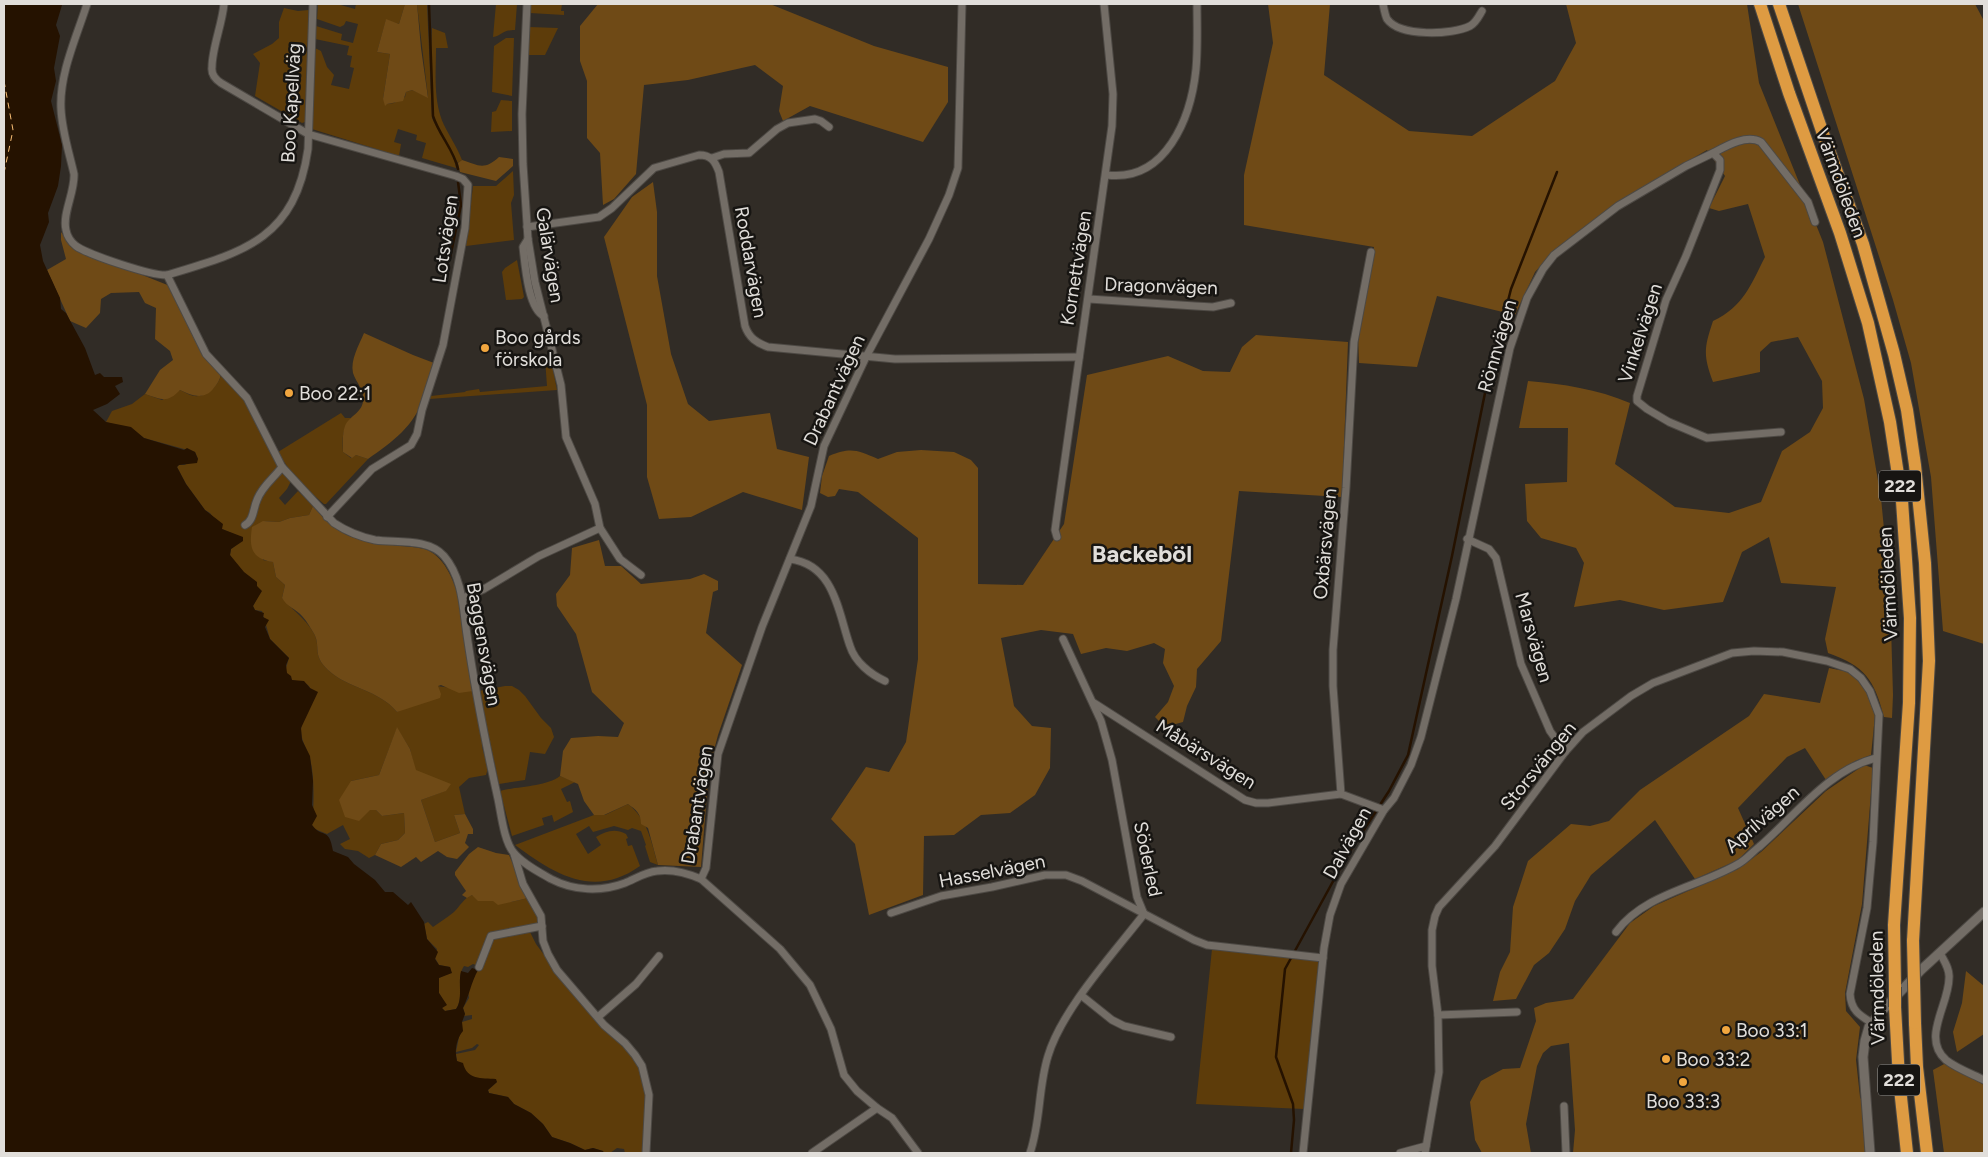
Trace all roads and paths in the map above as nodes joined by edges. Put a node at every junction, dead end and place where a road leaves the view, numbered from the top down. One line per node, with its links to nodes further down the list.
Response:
1 (87, 4): 20 (street)
2 (224, 4): 13 (street, Lotsvägen)
3 (313, 4): 13 (street, Boo Kapellväg)
4 (527, 4): 18 (street, Galärvägen)
5 (962, 4): 23 (street, Drabantvägen)
6 (1104, 4): 16 (street, Kornettvägen)
7 (1196, 4): 16 (street)
8 (1383, 4): 11 (street)
9 (1760, 4): 72 (highway, Värmdöleden / 222, bridge)
10 (1779, 4): 73 (highway, Värmdöleden / 222, bridge)
11 (1482, 11)
12 (829, 127): 15 (street)
13 (308, 134): 20 (street, Boo Kapellväg); 27 (street, Lotsvägen)
14 (1713, 153): 17 (street, Rönnvägen); 25 (street, Vinkelvägen); 31 (street, Rönnvägen)
15 (712, 158): 18 (street); 23 (street, Roddarvägen)
16 (1106, 175): 21 (street, Kornettvägen)
17 (1816, 222)
18 (527, 227): 29 (street, Galärvägen)
19 (1371, 252): 41 (street, Oxbärsvägen)
20 (167, 275): 26 (street, Baggensvägen)
21 (1089, 299): 22 (street, Dragonvägen); 24 (street, Kornettvägen)
22 (1231, 303)
23 (866, 357): 24 (street, Roddarvägen); 32 (street, Drabantvägen)
24 (1079, 357): 30 (street, Kornettvägen)
25 (1781, 432)
26 (282, 467): 27 (street, Baggensvägen); 28 (street)
27 (327, 517): 35 (street, Baggensvägen)
28 (245, 525)
29 (600, 528): 34 (street, Galärvägen); 35 (street)
30 (1057, 537)
31 (1467, 539): 33 (street, Rönnvägen); 39 (street, Marsvägen)
32 (790, 559): 37 (street); 44 (street, Drabantvägen)
33 (1463, 560): 42 (street, Dalvägen)
34 (641, 575)
35 (463, 598): 43 (street, Baggensvägen)
36 (1063, 639): 38 (street, Söderled)
37 (885, 681)
38 (1092, 702): 41 (street, Måbärsvägen); 47 (street, Söderled)
39 (1565, 752): 40 (street, Storsvängen); 56 (street, Storsvängen)
40 (1876, 758): 49 (street, Aprilvägen); 58 (street, Storsvängen)
41 (1341, 794): 42 (street)
42 (1384, 810): 52 (street, Dalvägen)
43 (514, 854): 44 (street); 48 (street, Baggensvägen)
44 (701, 879): 62 (street)
45 (1984, 912): 50 (street)
46 (891, 913): 47 (street, Hasselvägen)
47 (1144, 914): 52 (street, Hasselvägen); 54 (street, Söderled)
48 (542, 926): 53 (street); 57 (street, Baggensvägen)
49 (1616, 932)
50 (1940, 953): 58 (street); 60 (street)
51 (659, 956): 57 (street)
52 (1323, 958): 68 (street, Dalvägen)
53 (479, 967)
54 (1082, 996): 59 (street); 67 (street, Söderled)
55 (1517, 1012): 56 (street)
56 (1438, 1015): 63 (street, Storsvängen)
57 (598, 1017): 64 (street, Baggensvägen)
58 (1872, 1023): 71 (street)
59 (1171, 1037)
60 (1984, 1080)
61 (1564, 1106): 70 (street)
62 (877, 1108): 65 (street); 66 (street)
63 (1425, 1149): 69 (street)
64 (646, 1153)
65 (812, 1153)
66 (918, 1153)
67 (1030, 1153)
68 (1303, 1153)
69 (1400, 1153)
70 (1566, 1153)
71 (1870, 1153)
72 (1907, 1153)
73 (1927, 1153)

